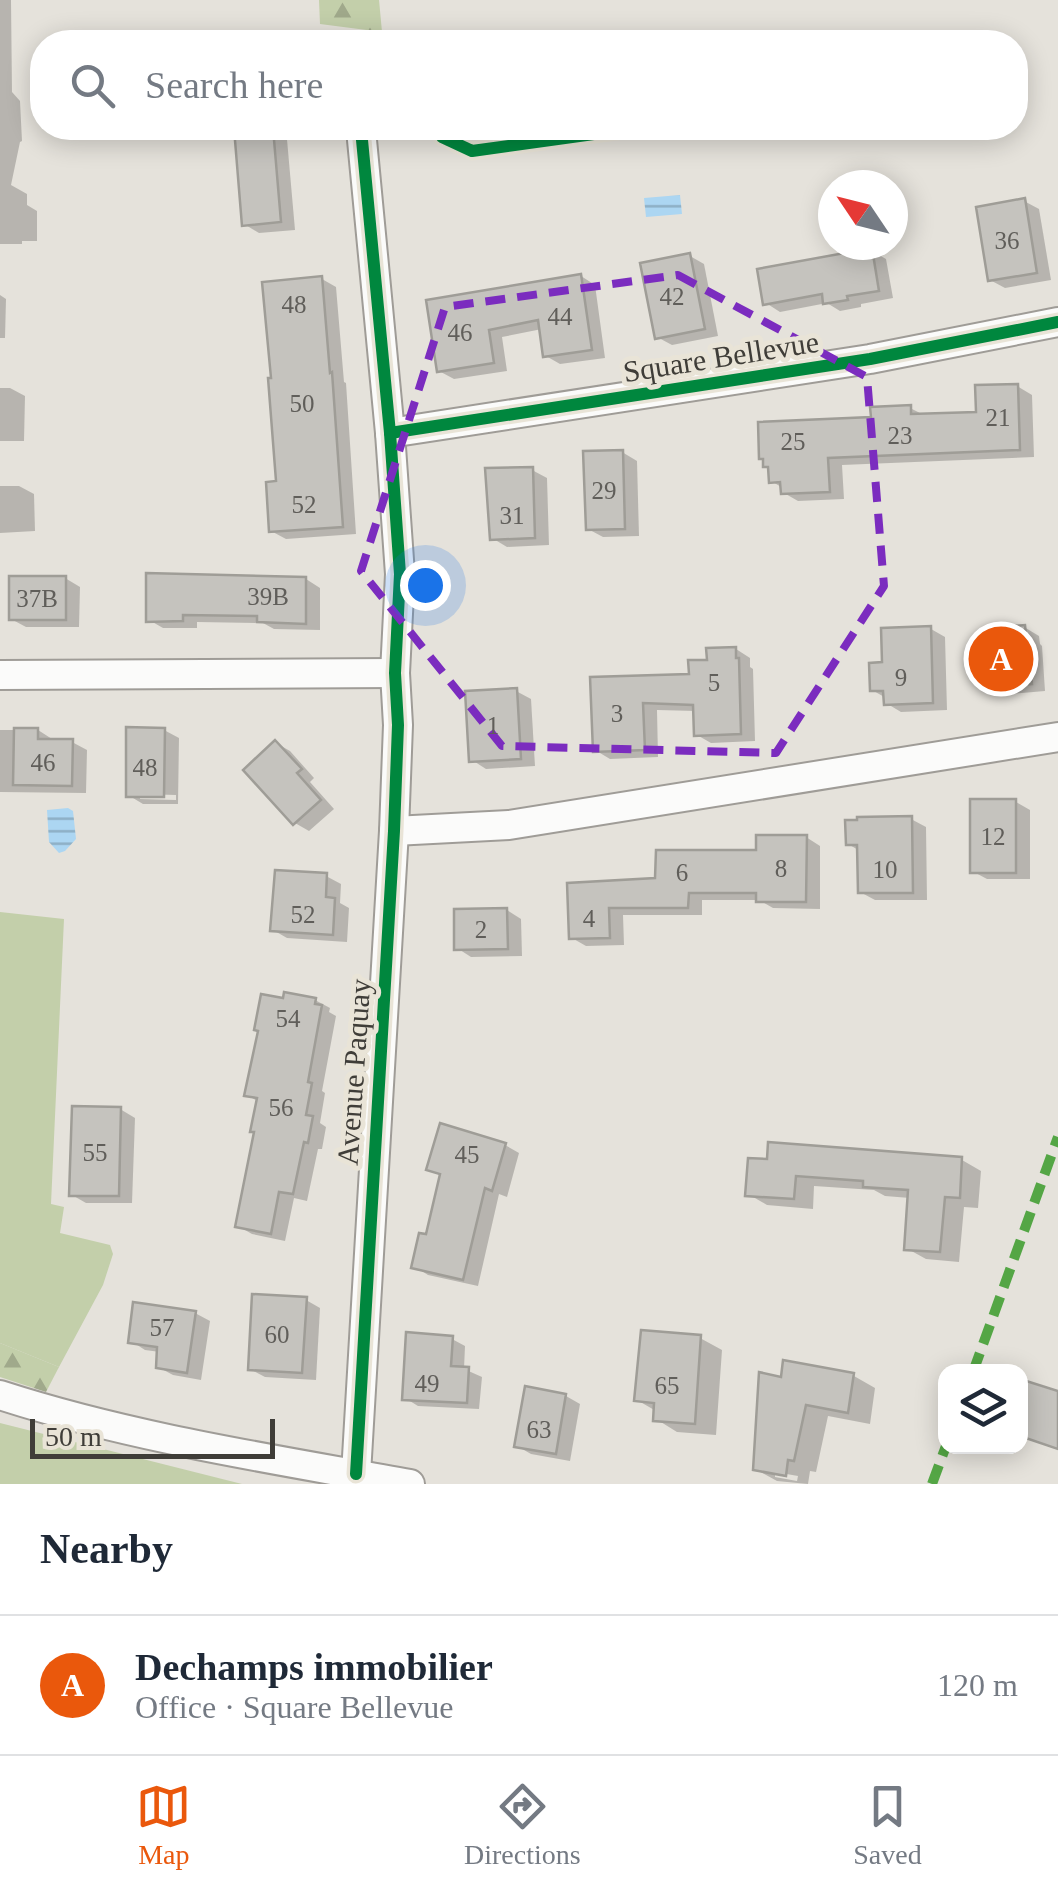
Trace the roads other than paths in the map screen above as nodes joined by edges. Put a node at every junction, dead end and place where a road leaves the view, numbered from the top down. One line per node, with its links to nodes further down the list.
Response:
1 (362, 140): 3 (street)
2 (1058, 322): 3 (street, Square Bellevue)
3 (390, 433): 4 (street)
4 (396, 673): 5 (street); 7 (street, Avenue Paquay)
5 (0, 675)
6 (1058, 737): 7 (street)
7 (394, 831): 9 (street, Avenue Paquay)
8 (0, 1395): 9 (street)
9 (356, 1474): 10 (street)
10 (410, 1484)

